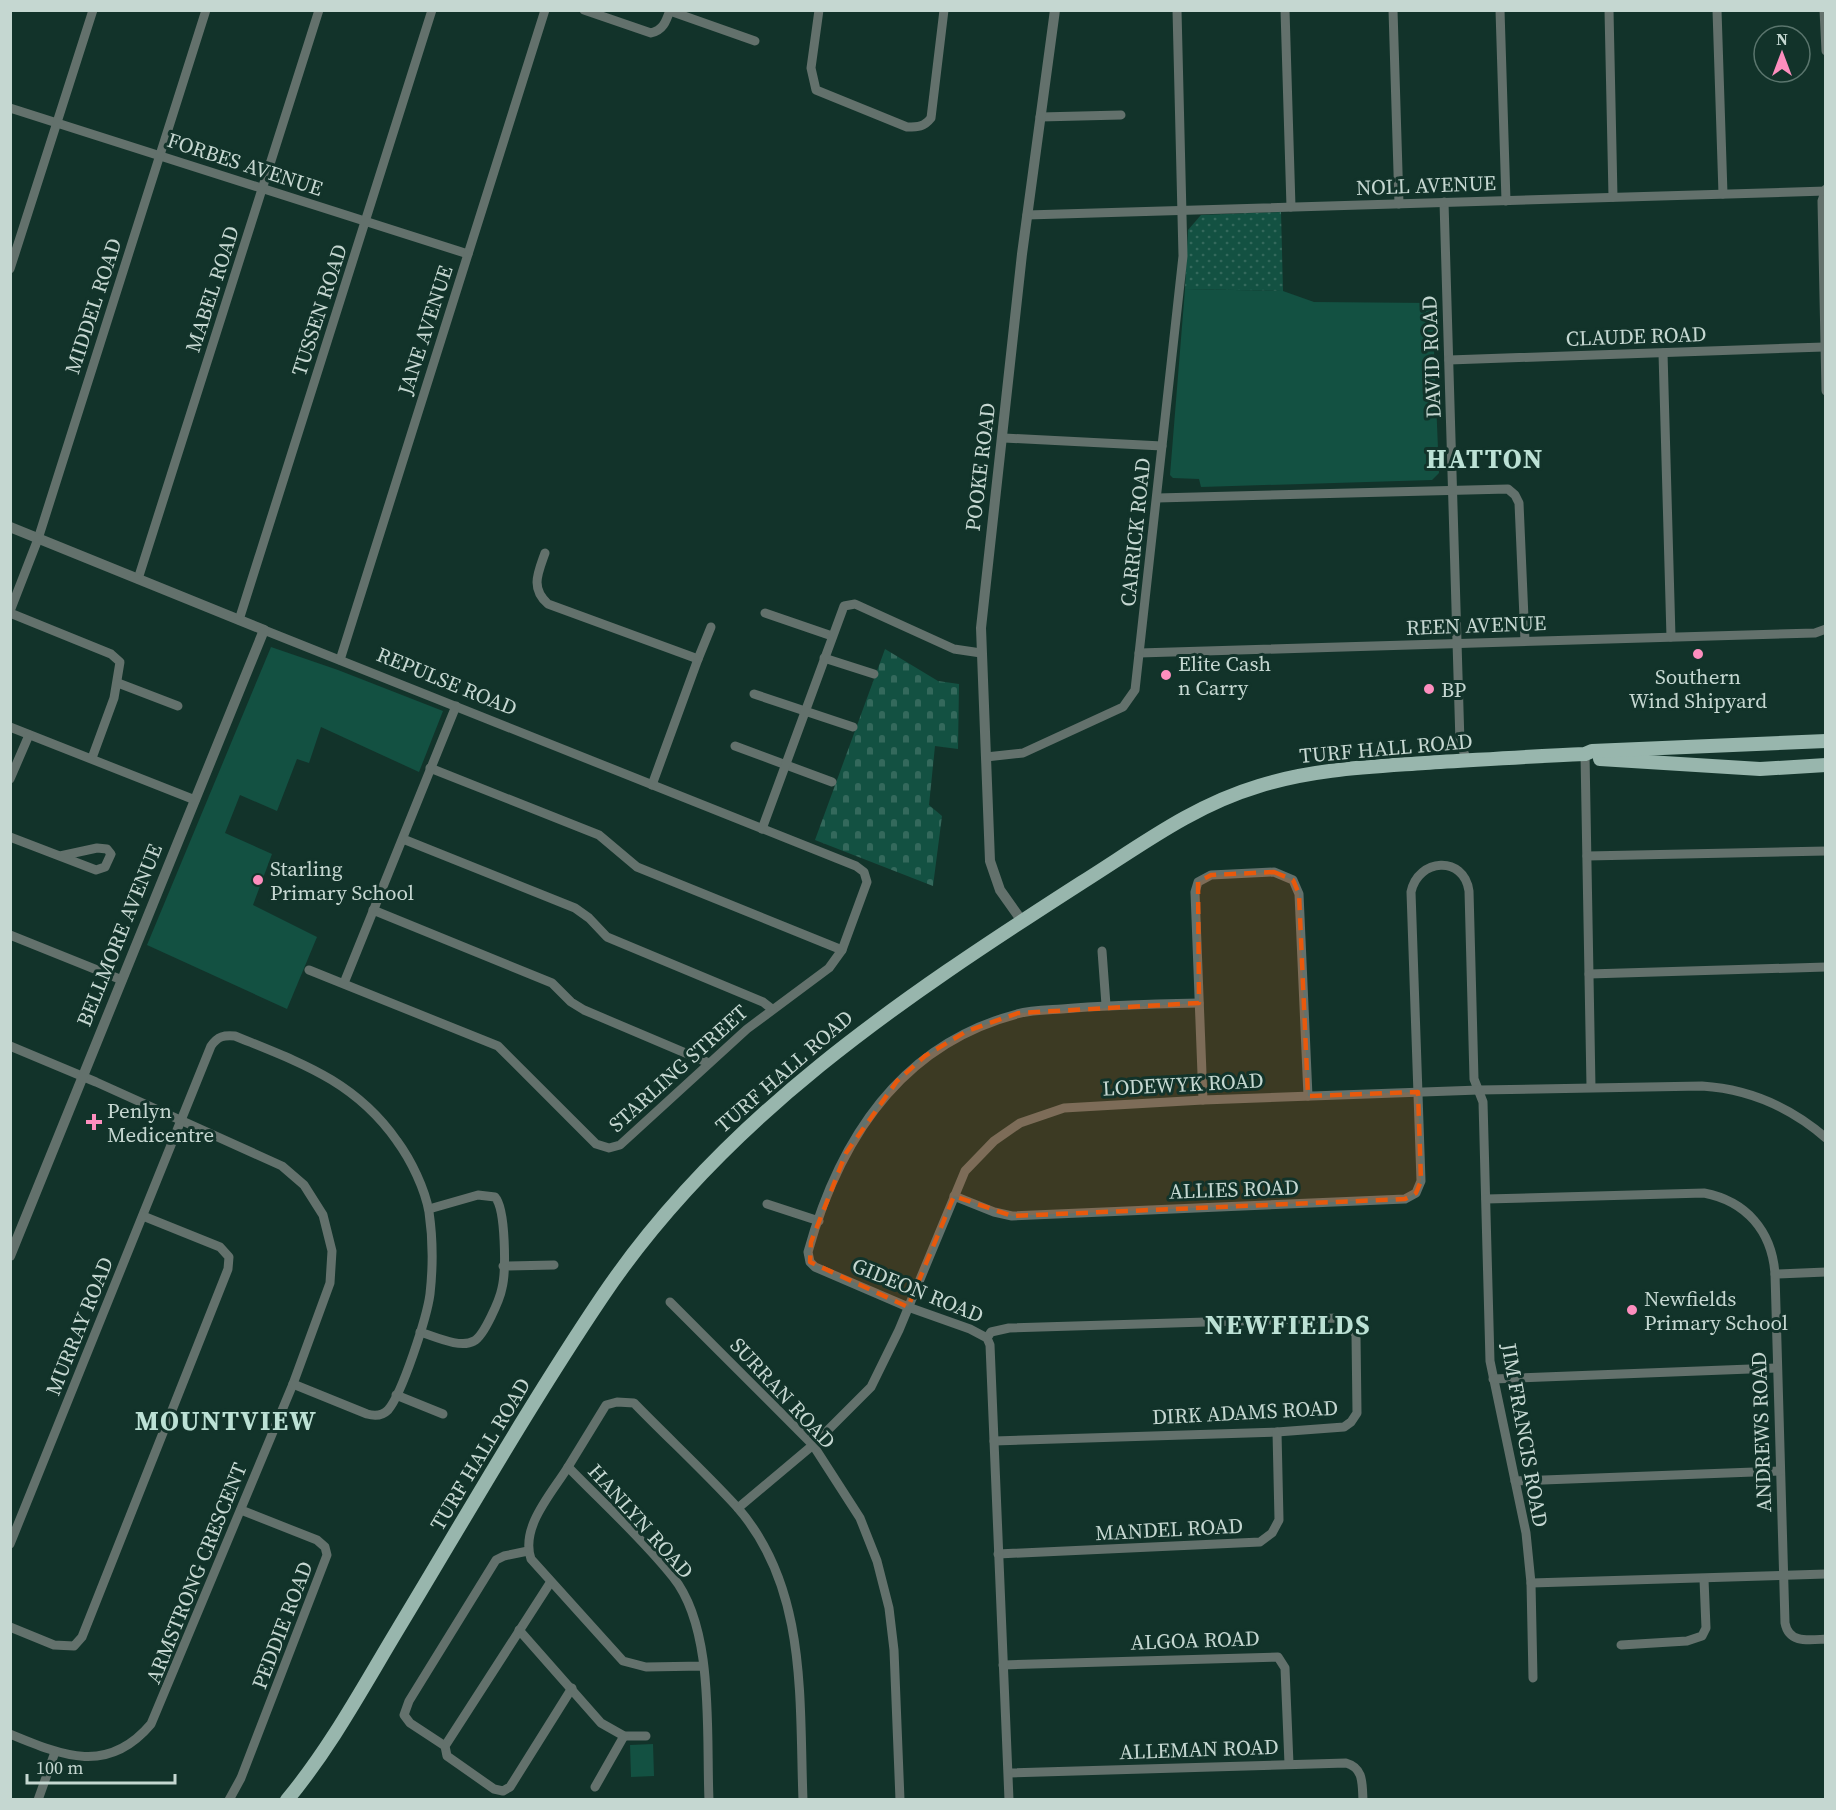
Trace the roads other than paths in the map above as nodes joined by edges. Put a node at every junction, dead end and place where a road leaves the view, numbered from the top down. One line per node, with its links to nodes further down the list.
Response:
1 (93, 10): 23 (street)
2 (206, 10): 24 (street, MIDDEL ROAD)
3 (319, 10): 25 (street, MABEL ROAD)
4 (432, 10): 35 (street, TUSSEN ROAD)
5 (545, 10): 36 (street, JANE AVENUE)
6 (584, 10): 17 (street)
7 (819, 10): 8 (street)
8 (944, 10)
9 (1055, 10): 22 (street, POOKE ROAD)
10 (1177, 10): 33 (street, CARRICK ROAD)
11 (1285, 10): 32 (street)
12 (1393, 10): 31 (street)
13 (1500, 10): 29 (street)
14 (1609, 10): 28 (street)
15 (1717, 10): 27 (street)
16 (1824, 10): 19 (street)
17 (670, 11): 18 (street)
18 (755, 41)
19 (1826, 51)
20 (10, 108): 23 (street, FORBES AVENUE)
21 (1121, 115): 22 (street)
22 (1040, 117): 34 (street, POOKE ROAD)
23 (57, 123): 24 (street, FORBES AVENUE); 37 (street)
24 (160, 155): 25 (street, FORBES AVENUE); 47 (street, MIDDEL ROAD)
25 (263, 187): 35 (street, FORBES AVENUE); 49 (street, MABEL ROAD)
26 (1825, 190): 27 (street, NOLL AVENUE); 38 (street)
27 (1723, 194): 28 (street, NOLL AVENUE)
28 (1613, 197): 29 (street, NOLL AVENUE)
29 (1506, 201): 30 (street, NOLL AVENUE)
30 (1444, 202): 31 (street, NOLL AVENUE); 40 (street, DAVID ROAD)
31 (1399, 204): 32 (street, NOLL AVENUE)
32 (1291, 207): 33 (street, NOLL AVENUE)
33 (1183, 210): 34 (street, NOLL AVENUE); 43 (street, CARRICK ROAD)
34 (1027, 215): 42 (street, POOKE ROAD)
35 (366, 222): 36 (street, FORBES AVENUE); 52 (street, TUSSEN ROAD)
36 (468, 254): 64 (street, JANE AVENUE)
37 (10, 269)
38 (1824, 348): 39 (street, CLAUDE ROAD); 41 (street)
39 (1663, 353): 40 (street, CLAUDE ROAD); 57 (street)
40 (1449, 360): 44 (street, DAVID ROAD)
41 (1826, 391)
42 (1004, 438): 43 (street); 61 (street, POOKE ROAD)
43 (1162, 446): 45 (street, CARRICK ROAD)
44 (1452, 489): 45 (street); 58 (street); 59 (street, DAVID ROAD)
45 (1157, 498): 60 (street, CARRICK ROAD)
46 (10, 527): 47 (street, REPULSE ROAD)
47 (38, 538): 49 (street, REPULSE ROAD); 50 (street, MIDDEL ROAD)
48 (545, 553): 63 (street)
49 (138, 579): 52 (street, REPULSE ROAD)
50 (10, 612): 66 (street)
51 (765, 613): 56 (street)
52 (239, 620): 55 (street, REPULSE ROAD)
53 (711, 627): 63 (street)
54 (1826, 629): 57 (street, REEN AVENUE)
55 (264, 630): 64 (street, REPULSE ROAD); 86 (street, BELLMORE AVENUE)
56 (832, 636): 61 (street); 62 (street)
57 (1671, 637): 58 (street, REEN AVENUE)
58 (1525, 641): 59 (street, REEN AVENUE)
59 (1457, 643): 60 (street, REEN AVENUE); 79 (street, DAVID ROAD)
60 (1139, 652): 77 (street, CARRICK ROAD)
61 (981, 653): 77 (street, POOKE ROAD)
62 (824, 658): 65 (street); 70 (street)
63 (698, 659): 85 (street)
64 (340, 660): 69 (street, REPULSE ROAD)
65 (874, 674)
66 (118, 683): 68 (street); 78 (street)
67 (754, 694): 70 (street)
68 (178, 706)
69 (456, 706): 82 (street); 85 (street, REPULSE ROAD)
70 (805, 711): 72 (street); 80 (street)
71 (10, 727): 73 (street)
72 (853, 728)
73 (29, 735): 78 (street); 83 (street)
74 (1826, 741): 76 (main road, TURF HALL ROAD)
75 (735, 746): 80 (street)
76 (1585, 754): 79 (main road, TURF HALL ROAD); 81 (main road, TURF HALL ROAD); 92 (street)
77 (986, 757): 95 (street, POOKE ROAD)
78 (92, 758): 86 (street)
79 (1467, 760): 95 (main road, TURF HALL ROAD)
80 (785, 765): 84 (street); 87 (street)
81 (1826, 765)
82 (430, 768): 89 (street); 97 (street)
83 (10, 779)
84 (832, 782)
85 (652, 785): 87 (street, REPULSE ROAD)
86 (195, 800): 102 (street, BELLMORE AVENUE)
87 (762, 829): 93 (street, REPULSE ROAD)
88 (10, 837): 91 (street)
89 (403, 839): 94 (street); 106 (street)
90 (1826, 851): 92 (street)
91 (60, 856): 91 (street)
92 (1587, 856): 101 (street)
93 (866, 875): 97 (street, STARLING STREET)
94 (373, 910): 103 (street); 108 (street)
95 (1022, 921): 171 (main road, TURF HALL ROAD)
96 (10, 935): 102 (street)
97 (842, 950): 106 (street, STARLING STREET)
98 (1101, 951): 105 (street)
99 (1826, 966): 101 (street)
100 (309, 970): 103 (street, STARLING STREET)
101 (1589, 974): 110 (street)
102 (122, 980): 109 (street, BELLMORE AVENUE)
103 (344, 983): 108 (street, STARLING STREET)
104 (1199, 1003): 105 (street, GIDEON ROAD); 113 (street); 114 (street)
105 (1106, 1005): 122 (street, GIDEON ROAD)
106 (771, 1009): 108 (street, STARLING STREET)
107 (10, 1046): 109 (street, ARMSTRONG CRESCENT)
108 (710, 1063)
109 (83, 1076): 115 (street, ARMSTRONG CRESCENT); 123 (street, BELLMORE AVENUE)
110 (1591, 1087): 111 (street, LODEWYK ROAD); 116 (street, LODEWYK ROAD)
111 (1479, 1090): 112 (street, LODEWYK ROAD); 112 (street, ALLIES ROAD); 118 (street, JIM FRANCIS ROAD)
112 (1418, 1092): 113 (street, LODEWYK ROAD); 117 (street, ALLIES ROAD)
113 (1308, 1096): 114 (street, LODEWYK ROAD)
114 (1203, 1100): 117 (street, LODEWYK ROAD)
115 (180, 1121): 120 (street, MURRAY ROAD); 121 (street, MURRAY ROAD); 134 (street, ARMSTRONG CRESCENT)
116 (1826, 1138)
117 (954, 1196): 129 (street, LODEWYK ROAD)
118 (1486, 1199): 127 (street, ANDREWS ROAD); 133 (street, JIM FRANCIS ROAD)
119 (767, 1204): 122 (street)
120 (429, 1209): 125 (street); 130 (street)
121 (142, 1216): 145 (street, MURRAY ROAD); 153 (street)
122 (819, 1221): 129 (street, GIDEON ROAD)
123 (10, 1256)
124 (554, 1265): 125 (street)
125 (503, 1266): 130 (street)
126 (1826, 1272): 127 (street)
127 (1775, 1274): 132 (street, ANDREWS ROAD)
128 (670, 1302): 139 (street, SURRAN ROAD)
129 (908, 1307): 131 (street, GIDEON ROAD); 139 (street, LODEWYK ROAD)
130 (420, 1332): 135 (street)
131 (987, 1338): 137 (street, DIRK ADAMS ROAD); 138 (street, GIDEON ROAD)
132 (1776, 1368): 133 (street); 141 (street, ANDREWS ROAD)
133 (1493, 1379): 142 (street, JIM FRANCIS ROAD)
134 (293, 1384): 135 (street); 144 (street, ARMSTRONG CRESCENT)
135 (396, 1395): 136 (street)
136 (443, 1414)
137 (1277, 1432): 138 (street, DIRK ADAMS ROAD); 147 (street, MANDEL ROAD)
138 (994, 1441): 147 (street, GIDEON ROAD)
139 (813, 1445): 143 (street, LODEWYK ROAD); 174 (street, SURRAN ROAD)
140 (568, 1467): 143 (street); 146 (street, HANLYN ROAD); 158 (street, HANLYN ROAD)
141 (1780, 1471): 142 (street); 149 (street, ANDREWS ROAD)
142 (1515, 1481): 152 (street, JIM FRANCIS ROAD)
143 (738, 1508): 173 (street)
144 (241, 1510): 165 (street, ARMSTRONG CRESCENT); 170 (street, PEDDIE ROAD)
145 (10, 1544)
146 (528, 1551): 151 (street); 164 (street)
147 (999, 1554): 157 (street, GIDEON ROAD)
148 (1826, 1574): 149 (street)
149 (1784, 1576): 150 (street); 155 (street, ANDREWS ROAD)
150 (1704, 1579): 152 (street); 156 (street)
151 (550, 1583): 154 (street); 158 (street)
152 (1531, 1583): 159 (street, JIM FRANCIS ROAD)
153 (10, 1627)
154 (519, 1630): 160 (street); 164 (street)
155 (1826, 1639)
156 (1621, 1645)
157 (1003, 1665): 166 (street, ALGOA ROAD); 167 (street, GIDEON ROAD)
158 (703, 1666): 172 (street, HANLYN ROAD)
159 (1533, 1678)
160 (572, 1688): 162 (street); 164 (street)
161 (10, 1734): 165 (street, ARMSTRONG CRESCENT)
162 (624, 1736): 163 (street); 168 (street)
163 (646, 1736)
164 (446, 1746)
165 (55, 1752): 169 (street)
166 (1289, 1764): 167 (street, ALLEMAN ROAD); 176 (street, ALLEMAN ROAD)
167 (1009, 1773): 175 (street, GIDEON ROAD)
168 (595, 1787)
169 (38, 1800)
170 (229, 1800)
171 (288, 1800)
172 (709, 1800)
173 (803, 1800)
174 (900, 1800)
175 (1009, 1800)
176 (1363, 1800)

